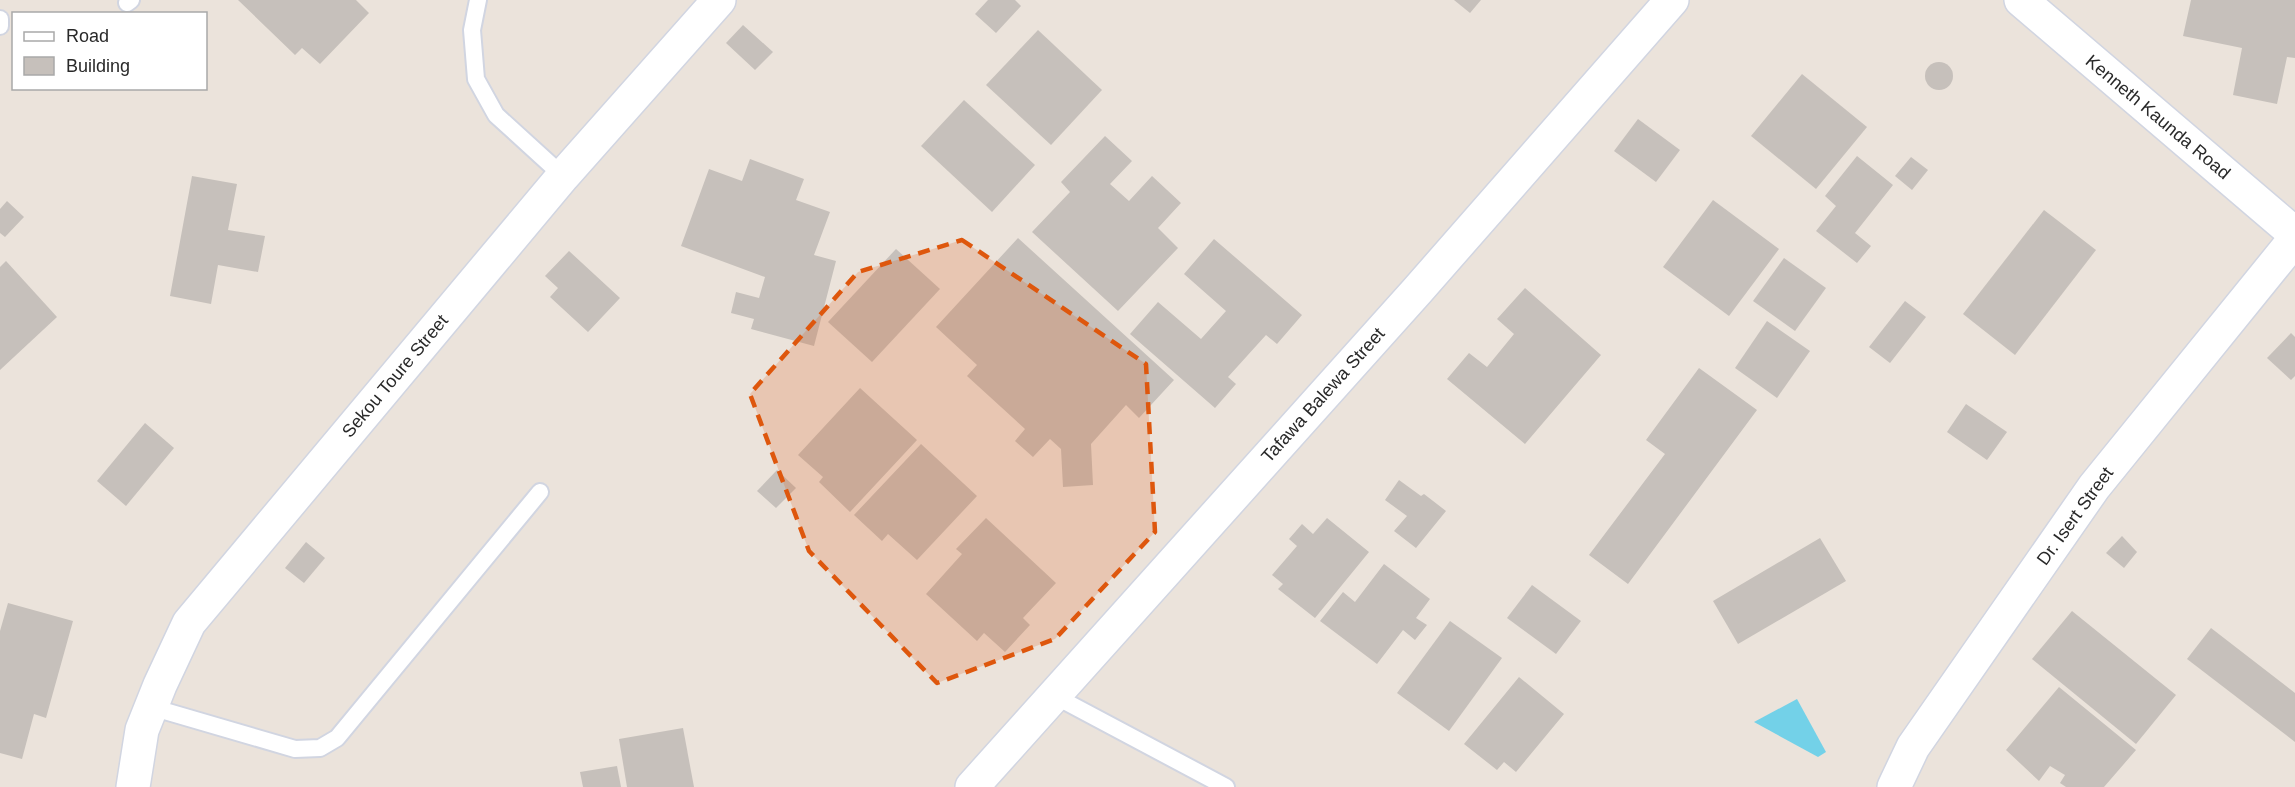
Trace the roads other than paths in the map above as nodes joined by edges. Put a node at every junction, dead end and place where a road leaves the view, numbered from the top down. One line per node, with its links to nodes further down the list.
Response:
1 (478, 0): 7 (lane)
2 (719, 0): 7 (street, Sekou Toure Street)
3 (1672, 0): 10 (street, Tafawa Balewa Street)
4 (2021, 0): 8 (street, Kenneth Kaunda Road)
5 (0, 19): 6 (lane)
6 (0, 26)
7 (562, 176): 11 (street, Sekou Toure Street)
8 (2291, 252): 15 (street, Dr. Isert Street)
9 (540, 492): 11 (lane)
10 (1053, 695): 13 (street, Tafawa Balewa Street); 14 (lane)
11 (151, 707): 12 (street, Sekou Toure Street)
12 (133, 787)
13 (972, 787)
14 (1226, 787)
15 (1894, 787)

